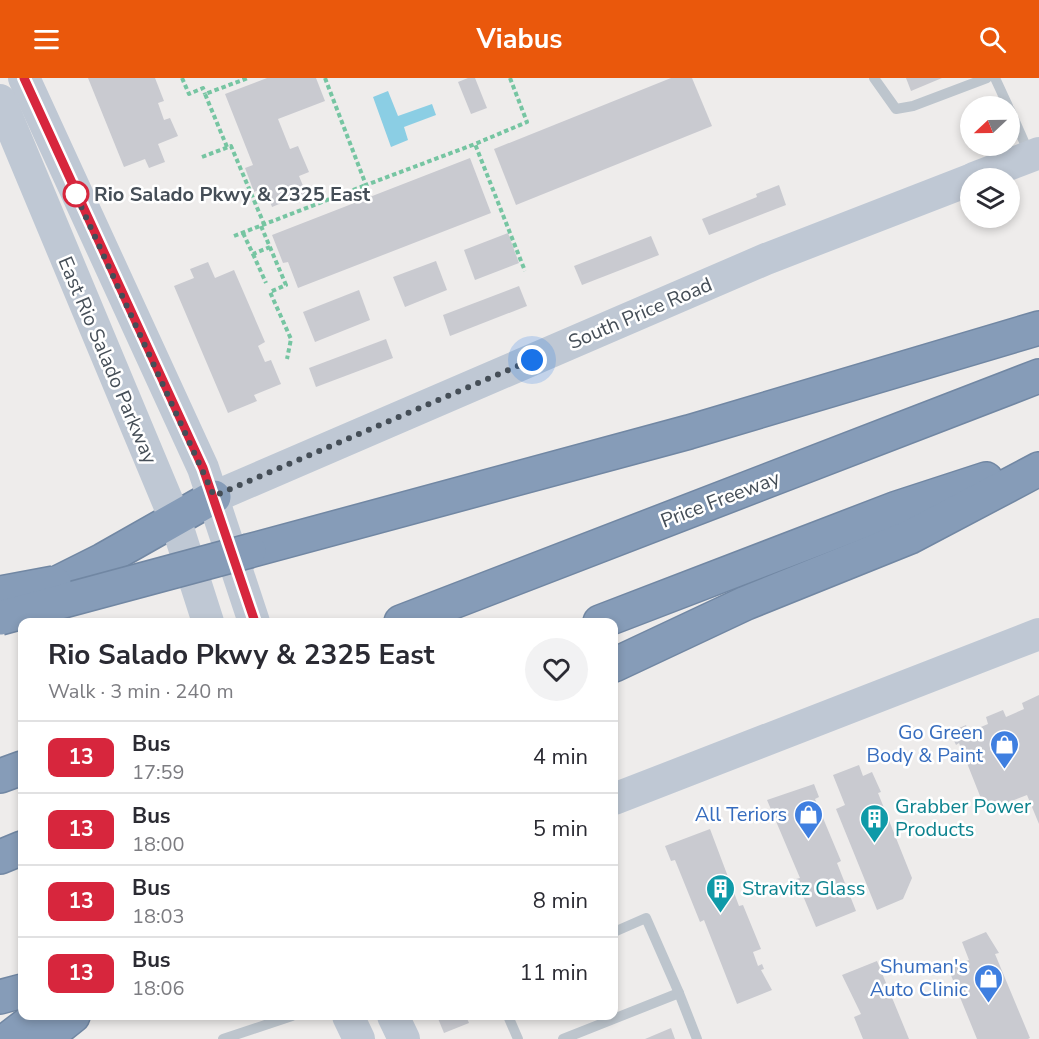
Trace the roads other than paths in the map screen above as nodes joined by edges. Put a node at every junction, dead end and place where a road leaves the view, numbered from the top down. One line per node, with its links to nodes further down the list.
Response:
1 (24, 78): 11 (main road, East Rio Salado Parkway)
2 (874, 78): 3 (lane)
3 (987, 78)
4 (995, 78): 5 (lane)
5 (1003, 96)
6 (2, 105): 11 (main road); 17 (main road, East Rio Salado Parkway)
7 (1020, 128): 8 (lane)
8 (1035, 155): 9 (main road, South Price Road)
9 (1001, 168)
10 (960, 184): 16 (main road, South Price Road)
11 (99, 245): 16 (main road, East Rio Salado Parkway)
12 (1039, 328): 18 (highway)
13 (1039, 376): 24 (highway, Price Freeway)
14 (1039, 462): 25 (highway)
15 (1039, 468): 27 (highway)
16 (214, 496): 17 (highway); 23 (main road, East Rio Salado Parkway)
17 (175, 519): 20 (highway); 22 (main road, East Rio Salado Parkway)
18 (249, 551): 19 (highway, bridge); 21 (highway, bridge)
19 (0, 593)
20 (0, 613)
21 (0, 618)
22 (207, 618)
23 (254, 618)
24 (411, 618)
25 (610, 618)
26 (1039, 634): 30 (main road)
27 (618, 663)
28 (18, 769): 29 (highway)
29 (0, 776)
30 (618, 797)
31 (18, 850): 32 (highway)
32 (0, 857)
33 (618, 930): 35 (lane)
34 (18, 992): 36 (highway)
35 (678, 993): 37 (lane); 52 (lane)
36 (0, 997)
37 (618, 1017)
38 (33, 1020): 45 (highway)
39 (68, 1020): 46 (highway)
40 (280, 1020): 47 (lane)
41 (350, 1020): 48 (main road)
42 (395, 1020): 49 (main road)
43 (510, 1020): 50 (lane)
44 (610, 1020): 51 (lane)
45 (8, 1039)
46 (44, 1039)
47 (223, 1039)
48 (359, 1039)
49 (404, 1039)
50 (518, 1039)
51 (563, 1039)
52 (697, 1039)

